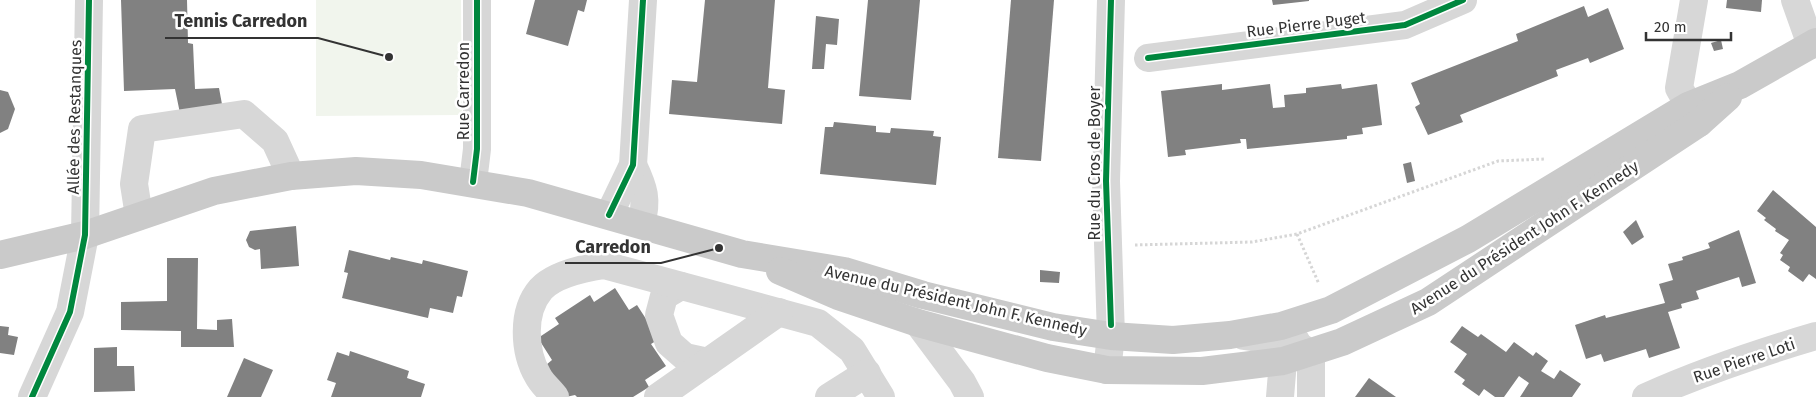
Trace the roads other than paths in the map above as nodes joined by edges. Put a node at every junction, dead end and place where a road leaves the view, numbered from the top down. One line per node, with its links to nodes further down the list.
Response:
1 (89, 0): 17 (street, Allée des Restanques)
2 (477, 0): 13 (street, Rue Carredon)
3 (643, 0): 11 (street)
4 (1111, 0): 25 (street, Rue du Cros de Boyer)
5 (1463, 0): 9 (street, Rue Pierre Puget)
6 (1694, 0): 10 (street)
7 (1795, 0): 8 (street)
8 (1814, 43): 10 (main road, Avenue du Président John F. Kennedy)
9 (1148, 58)
10 (1694, 115): 21 (main road, Avenue du Président John F. Kennedy); 27 (main road, Avenue du Président John F. Kennedy)
11 (634, 165): 14 (street); 16 (street)
12 (291, 176): 13 (main road, Avenue du Président John F. Kennedy); 15 (main road, Avenue du Président John F. Kennedy); 15 (street)
13 (473, 182): 14 (main road, Avenue du Président John F. Kennedy)
14 (609, 215): 16 (main road, Avenue du Président John F. Kennedy)
15 (139, 216): 17 (main road, Avenue du Président John F. Kennedy)
16 (641, 224): 18 (main road, Avenue du Président John F. Kennedy)
17 (85, 234): 19 (main road, Avenue du Président John F. Kennedy); 31 (street, Allée des Restanques)
18 (742, 254): 23 (main road, Avenue du Président John F. Kennedy); 25 (main road, Avenue du Président John F. Kennedy)
19 (0, 255)
20 (681, 286): 22 (street); 28 (street); 32 (street)
21 (1331, 310): 24 (main road, Avenue du Président John F. Kennedy); 27 (street)
22 (779, 312): 28 (street); 30 (street)
23 (918, 323): 29 (main road, Avenue du Président John F. Kennedy); 36 (street)
24 (1230, 335): 25 (main road, Avenue du Président John F. Kennedy); 27 (street)
25 (1111, 336): 29 (street, Rue du Cros de Boyer)
26 (1816, 336): 39 (street, Rue Pierre Loti)
27 (1296, 352): 29 (main road, Avenue du Président John F. Kennedy); 37 (street); 38 (street)
28 (708, 362): 33 (street)
29 (1107, 370)
30 (867, 373): 34 (street); 35 (street)
31 (32, 397)
32 (556, 397)
33 (658, 397)
34 (829, 397)
35 (881, 397)
36 (970, 397)
37 (1280, 397)
38 (1311, 397)
39 (1646, 397)

